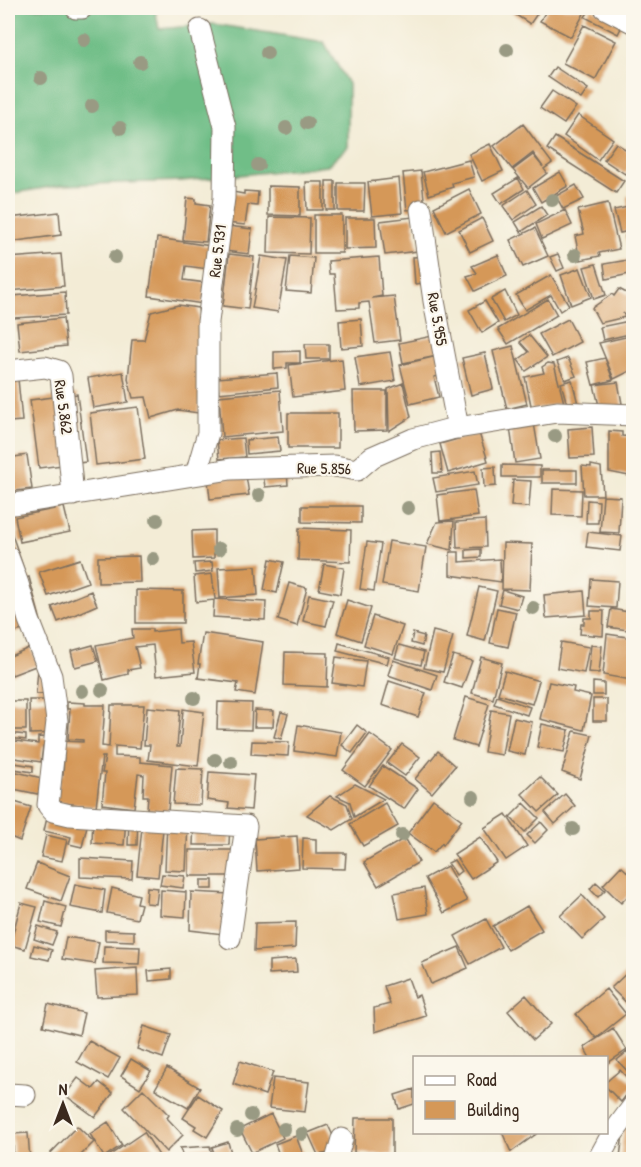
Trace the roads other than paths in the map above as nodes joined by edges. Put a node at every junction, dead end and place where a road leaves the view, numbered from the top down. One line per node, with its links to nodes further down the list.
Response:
1 (76, 8): 2 (street)
2 (82, 8)
3 (605, 8): 4 (street)
4 (633, 23)
5 (200, 30): 10 (street, Rue 5.931)
6 (422, 210): 9 (street, Rue 5.955)
7 (8, 370): 11 (street, Rue 5.862)
8 (633, 415): 9 (street, Rue 5.856)
9 (458, 428): 10 (street, Rue 5.856)
10 (196, 474): 11 (street, Rue 5.856)
11 (74, 495): 12 (street, Rue 5.856)
12 (8, 506)
13 (8, 557): 14 (street)
14 (230, 938)
15 (633, 1105): 18 (street)
16 (342, 1139): 17 (street)
17 (336, 1160)
18 (598, 1160)

